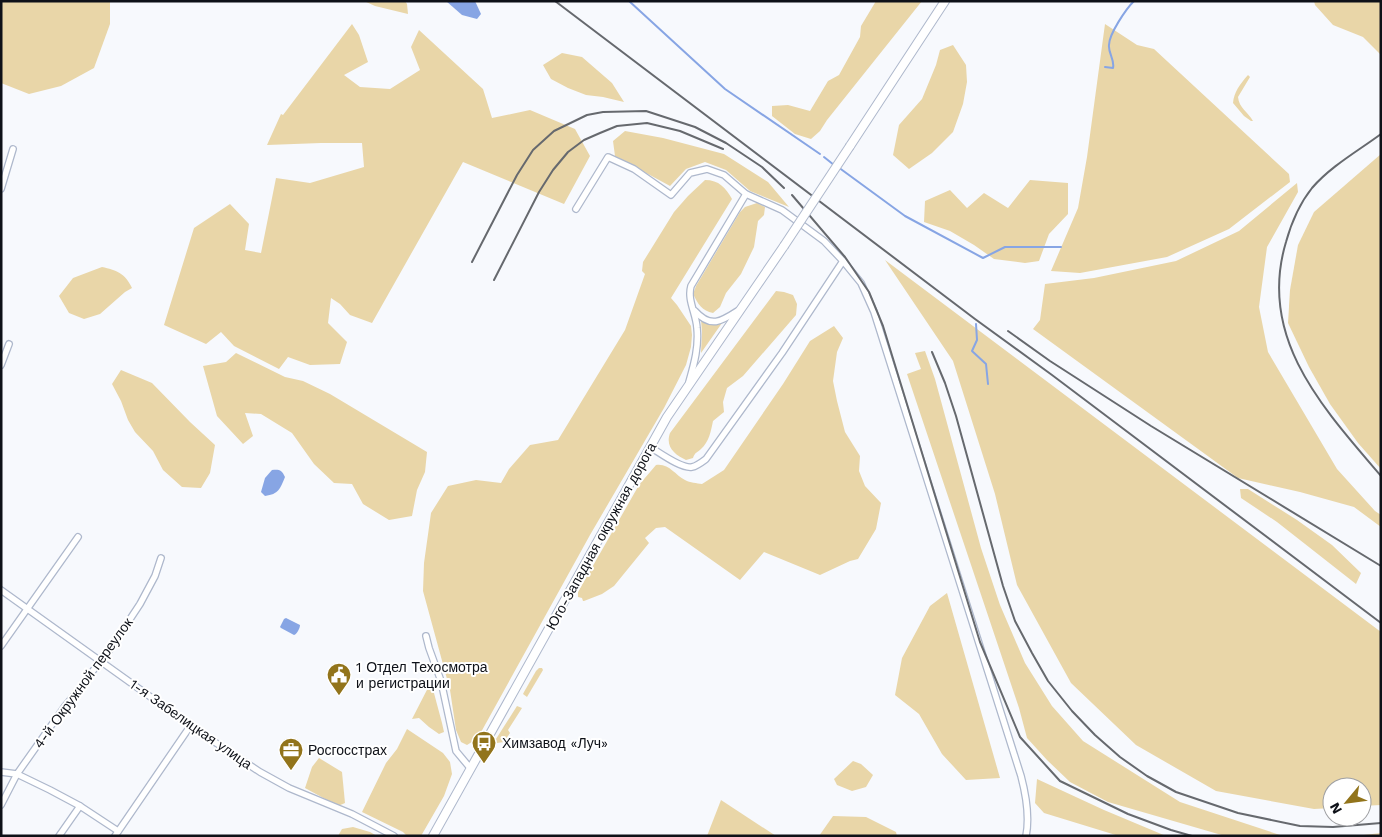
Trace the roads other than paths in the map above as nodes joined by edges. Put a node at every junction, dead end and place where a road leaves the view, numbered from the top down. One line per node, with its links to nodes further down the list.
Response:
1 (945, 1): 7 (highway, Юго-Западная окружная дорога, bridge)
2 (13, 149): 3 (street)
3 (1, 189)
4 (746, 194): 5 (street); 6 (street); 8 (street)
5 (576, 209)
6 (843, 261): 12 (street); 30 (street)
7 (742, 307): 8 (street); 11 (highway, Юго-Западная окружная дорога)
8 (694, 310): 11 (street)
9 (9, 344): 10 (street)
10 (1, 365)
11 (689, 385): 12 (highway, Юго-Западная окружная дорога)
12 (650, 447): 21 (highway, Юго-Западная окружная дорога)
13 (78, 537): 16 (street)
14 (161, 558): 19 (street, 4-й Окружной переулок)
15 (1, 590): 16 (street, 1-я Забелицкая улица)
16 (28, 609): 18 (street); 19 (street, 1-я Забелицкая улица)
17 (426, 636): 21 (street)
18 (1, 646)
19 (100, 661): 20 (street, 1-я Забелицкая улица); 23 (street, 4-й Окружной переулок)
20 (191, 725): 26 (street); 28 (street, 1-я Забелицкая улица)
21 (471, 768): 29 (highway, Юго-Западная окружная дорога)
22 (1, 772): 23 (street)
23 (17, 774): 24 (street, 4-й Окружной переулок); 25 (street)
24 (1, 805)
25 (80, 806): 26 (street); 27 (street)
26 (117, 833)
27 (59, 836)
28 (394, 836)
29 (433, 836)
30 (1026, 836)

